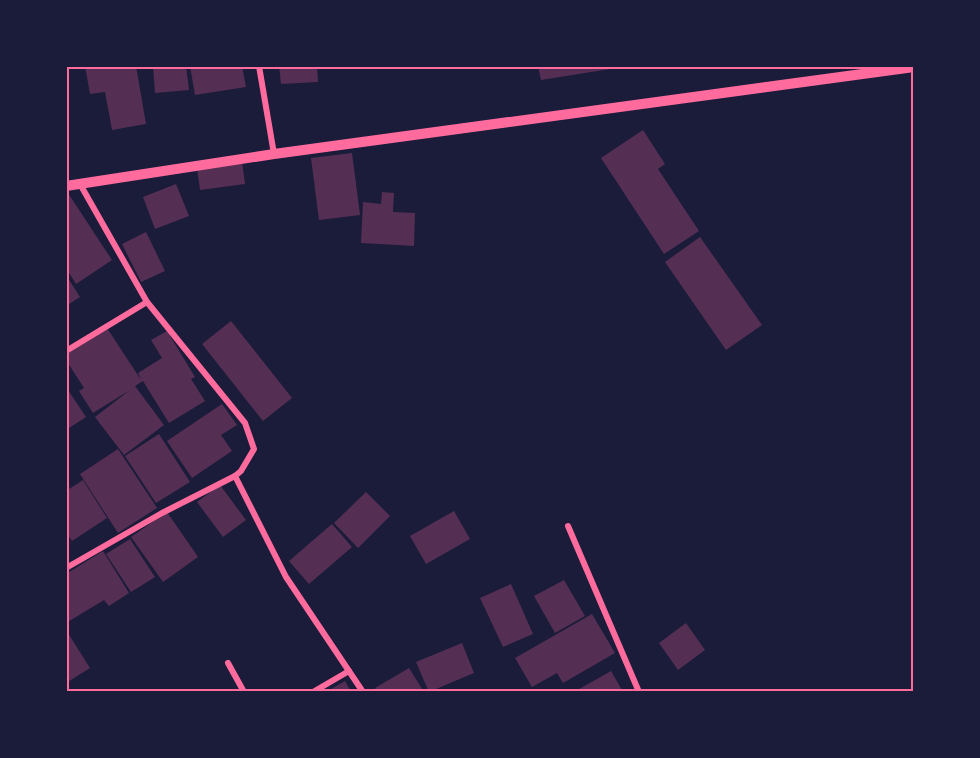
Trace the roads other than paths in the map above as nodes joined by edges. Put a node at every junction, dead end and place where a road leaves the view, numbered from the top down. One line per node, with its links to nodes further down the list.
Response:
1 (259, 66): 3 (street)
2 (914, 67): 3 (street)
3 (274, 154): 4 (street)
4 (80, 184): 5 (street); 6 (street)
5 (66, 186)
6 (147, 302): 7 (street); 8 (street)
7 (66, 351)
8 (235, 476): 10 (street); 12 (street)
9 (568, 526): 16 (street)
10 (66, 568)
11 (228, 663): 13 (street)
12 (349, 671): 14 (street); 15 (street)
13 (244, 692)
14 (313, 692)
15 (363, 692)
16 (639, 692)

